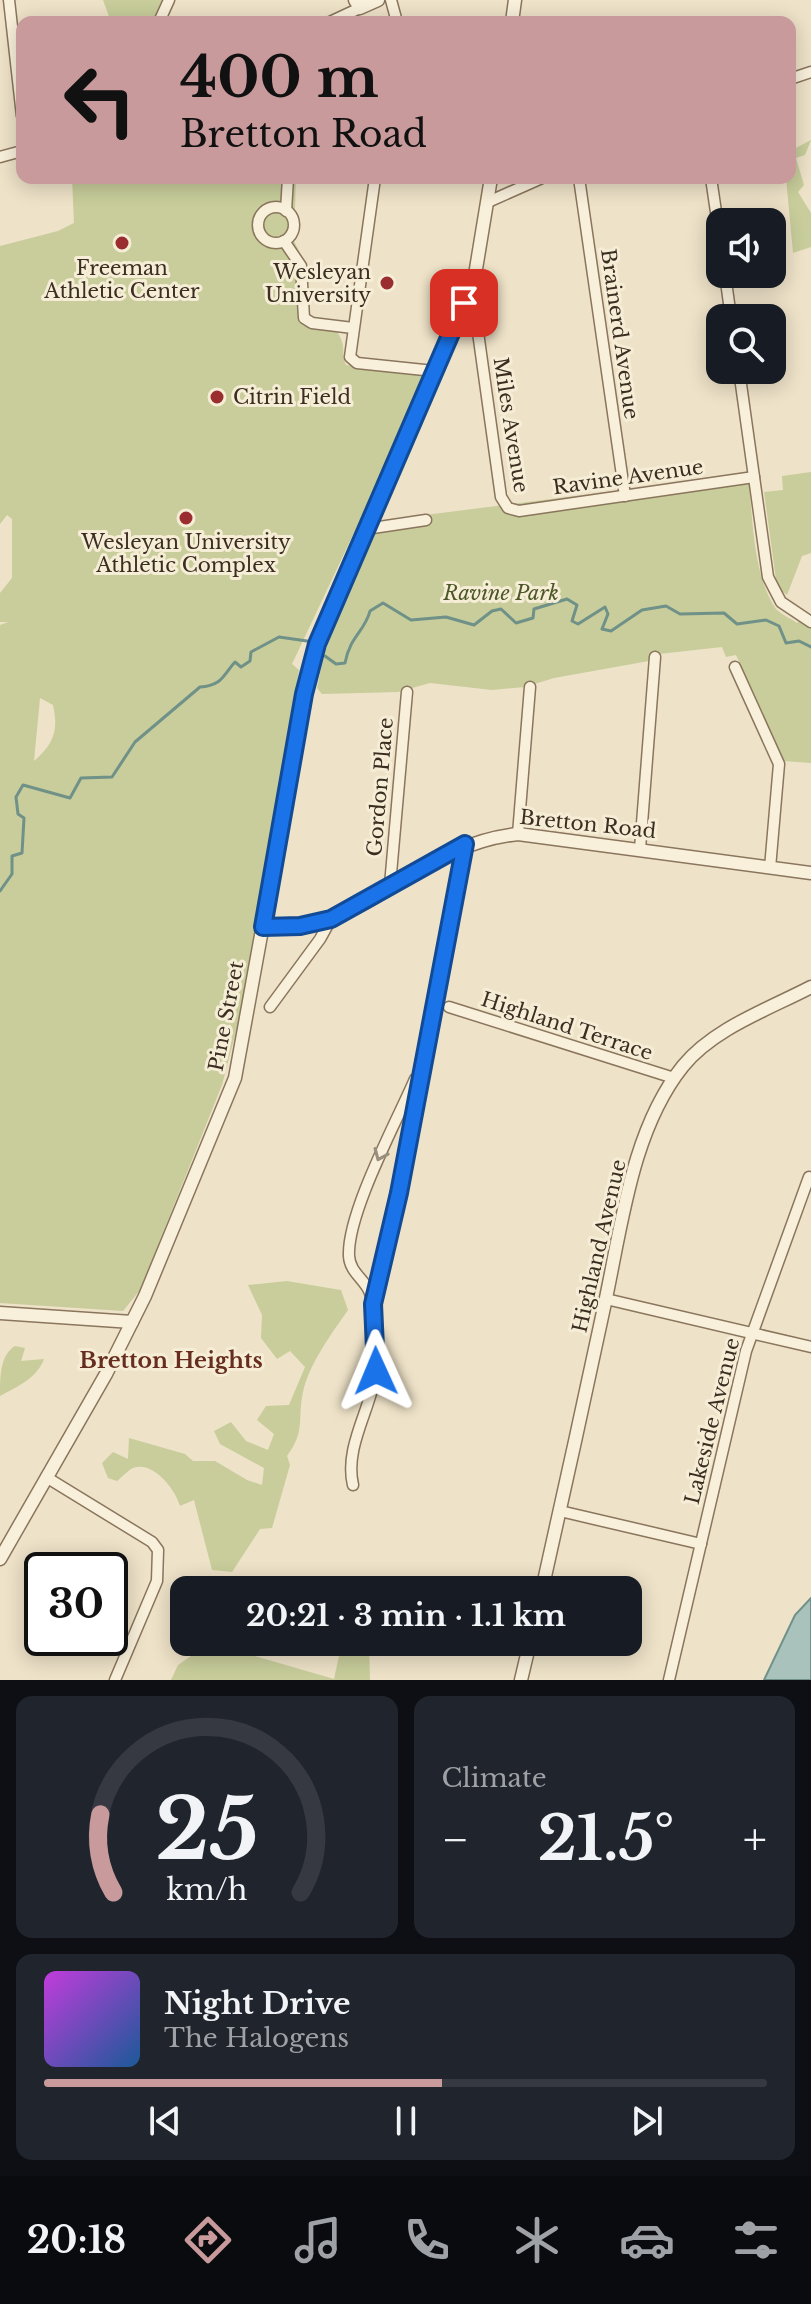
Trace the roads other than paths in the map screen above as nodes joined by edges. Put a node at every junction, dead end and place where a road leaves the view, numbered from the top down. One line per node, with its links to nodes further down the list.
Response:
1 (9, 0): 5 (street)
2 (378, 0): 3 (street)
3 (358, 4): 4 (street)
4 (339, 16)
5 (16, 62)
6 (288, 184): 14 (street)
7 (374, 184): 17 (street)
8 (490, 184): 12 (street, Pine Street)
9 (528, 184): 12 (street)
10 (580, 184): 21 (street, Brainerd Avenue)
11 (712, 184): 13 (street)
12 (488, 202): 16 (street, Pine Street)
13 (715, 208)
14 (286, 211): 15 (street); 15 (street)
15 (284, 241): 17 (street)
16 (464, 303): 18 (street, Pine Street); 22 (street, Miles Avenue)
17 (353, 328): 18 (street)
18 (434, 371): 24 (street, Pine Street)
19 (741, 384): 20 (street)
20 (754, 477): 21 (street, Ravine Avenue); 25 (street)
21 (625, 496): 22 (street, Ravine Avenue)
22 (508, 508)
23 (426, 520): 24 (street)
24 (366, 529): 37 (street, Pine Street)
25 (811, 622)
26 (655, 657): 32 (street)
27 (735, 667): 33 (street)
28 (530, 687): 30 (street)
29 (407, 692): 35 (street, Gordon Place)
30 (518, 834): 31 (street, Bretton Road); 32 (street, Bretton Road)
31 (465, 844): 35 (street, Bretton Road); 41 (street)
32 (640, 849): 33 (street, Bretton Road)
33 (770, 868): 34 (street, Bretton Road)
34 (811, 873)
35 (390, 885): 36 (street, Bretton Road)
36 (331, 919): 37 (street, Bretton Road); 39 (street, Bretton Road)
37 (263, 927): 47 (street, Pine Street)
38 (811, 987): 42 (street, Highland Avenue)
39 (270, 1007)
40 (449, 1007): 42 (street, Highland Terrace)
41 (423, 1059): 45 (street); 45 (street, one-way to 45)
42 (674, 1078): 44 (street, Highland Avenue)
43 (809, 1177): 48 (street, Lakeside Avenue)
44 (606, 1299): 48 (street); 52 (street, Highland Avenue)
45 (373, 1304): 51 (street)
46 (0, 1313): 47 (street)
47 (132, 1322): 50 (street, Pine Street)
48 (751, 1333): 49 (street); 53 (street, Lakeside Avenue)
49 (811, 1347)
50 (46, 1477): 54 (street, Pine Street); 57 (street)
51 (353, 1485)
52 (560, 1511): 53 (street); 55 (street, Highland Avenue)
53 (701, 1544): 59 (street, Lakeside Avenue)
54 (0, 1559)
55 (545, 1576)
56 (527, 1656): 58 (street)
57 (115, 1680)
58 (521, 1680)
59 (669, 1680)

